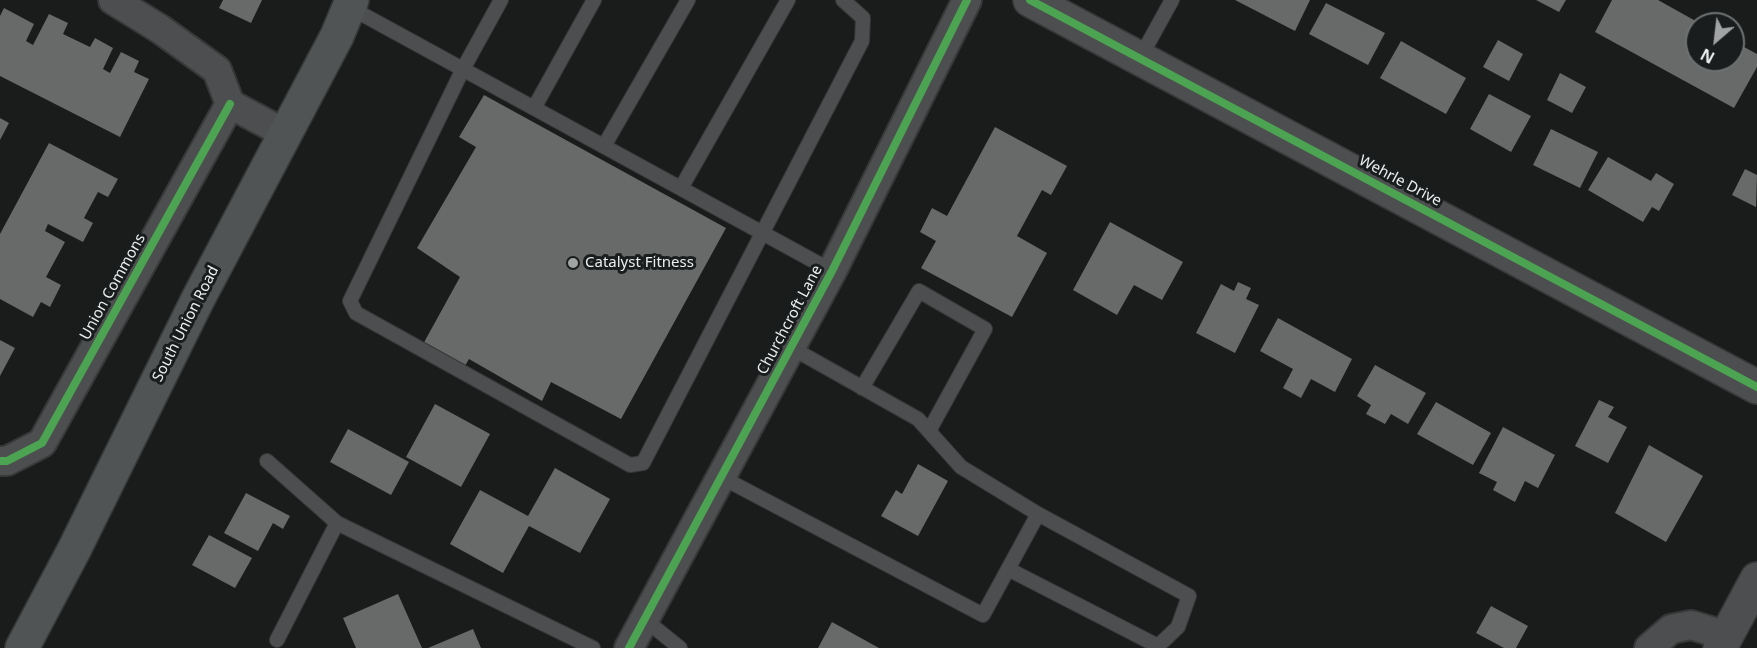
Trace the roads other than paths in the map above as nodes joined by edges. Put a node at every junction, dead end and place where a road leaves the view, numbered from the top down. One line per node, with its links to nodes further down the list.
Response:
1 (113, 0): 13 (street)
2 (501, 0): 12 (lane)
3 (594, 0): 14 (lane)
4 (688, 0): 16 (lane)
5 (788, 0): 17 (lane)
6 (843, 0): 18 (lane)
7 (967, 0): 19 (street, Churchcroft Lane)
8 (1172, 0): 11 (lane)
9 (350, 4): 12 (lane); 15 (main road, South Union Road)
10 (1052, 5): 11 (street, Wehrle Drive)
11 (1140, 58): 21 (street, Wehrle Drive)
12 (463, 69): 14 (lane); 18 (lane)
13 (230, 104): 15 (street); 24 (street, Union Commons)
14 (534, 108): 16 (lane)
15 (286, 134): 34 (main road, South Union Road)
16 (604, 146): 17 (lane)
17 (681, 188): 18 (lane)
18 (762, 233): 19 (lane)
19 (832, 271): 20 (street, Churchcroft Lane)
20 (790, 347): 22 (lane); 26 (street, Churchcroft Lane)
21 (1757, 387)
22 (862, 388): 23 (lane); 23 (lane)
23 (929, 431): 27 (lane)
24 (0, 461)
25 (267, 461): 28 (lane)
26 (721, 477): 29 (lane); 31 (street, Churchcroft Lane)
27 (1038, 514): 29 (lane); 29 (lane)
28 (337, 523): 32 (lane); 35 (lane)
29 (1008, 569)
30 (1757, 579): 33 (street)
31 (644, 619): 36 (street, Churchcroft Lane); 37 (lane)
32 (277, 640)
33 (1724, 642): 38 (street)
34 (22, 648)
35 (593, 648)
36 (628, 648)
37 (680, 648)
38 (1649, 648)

